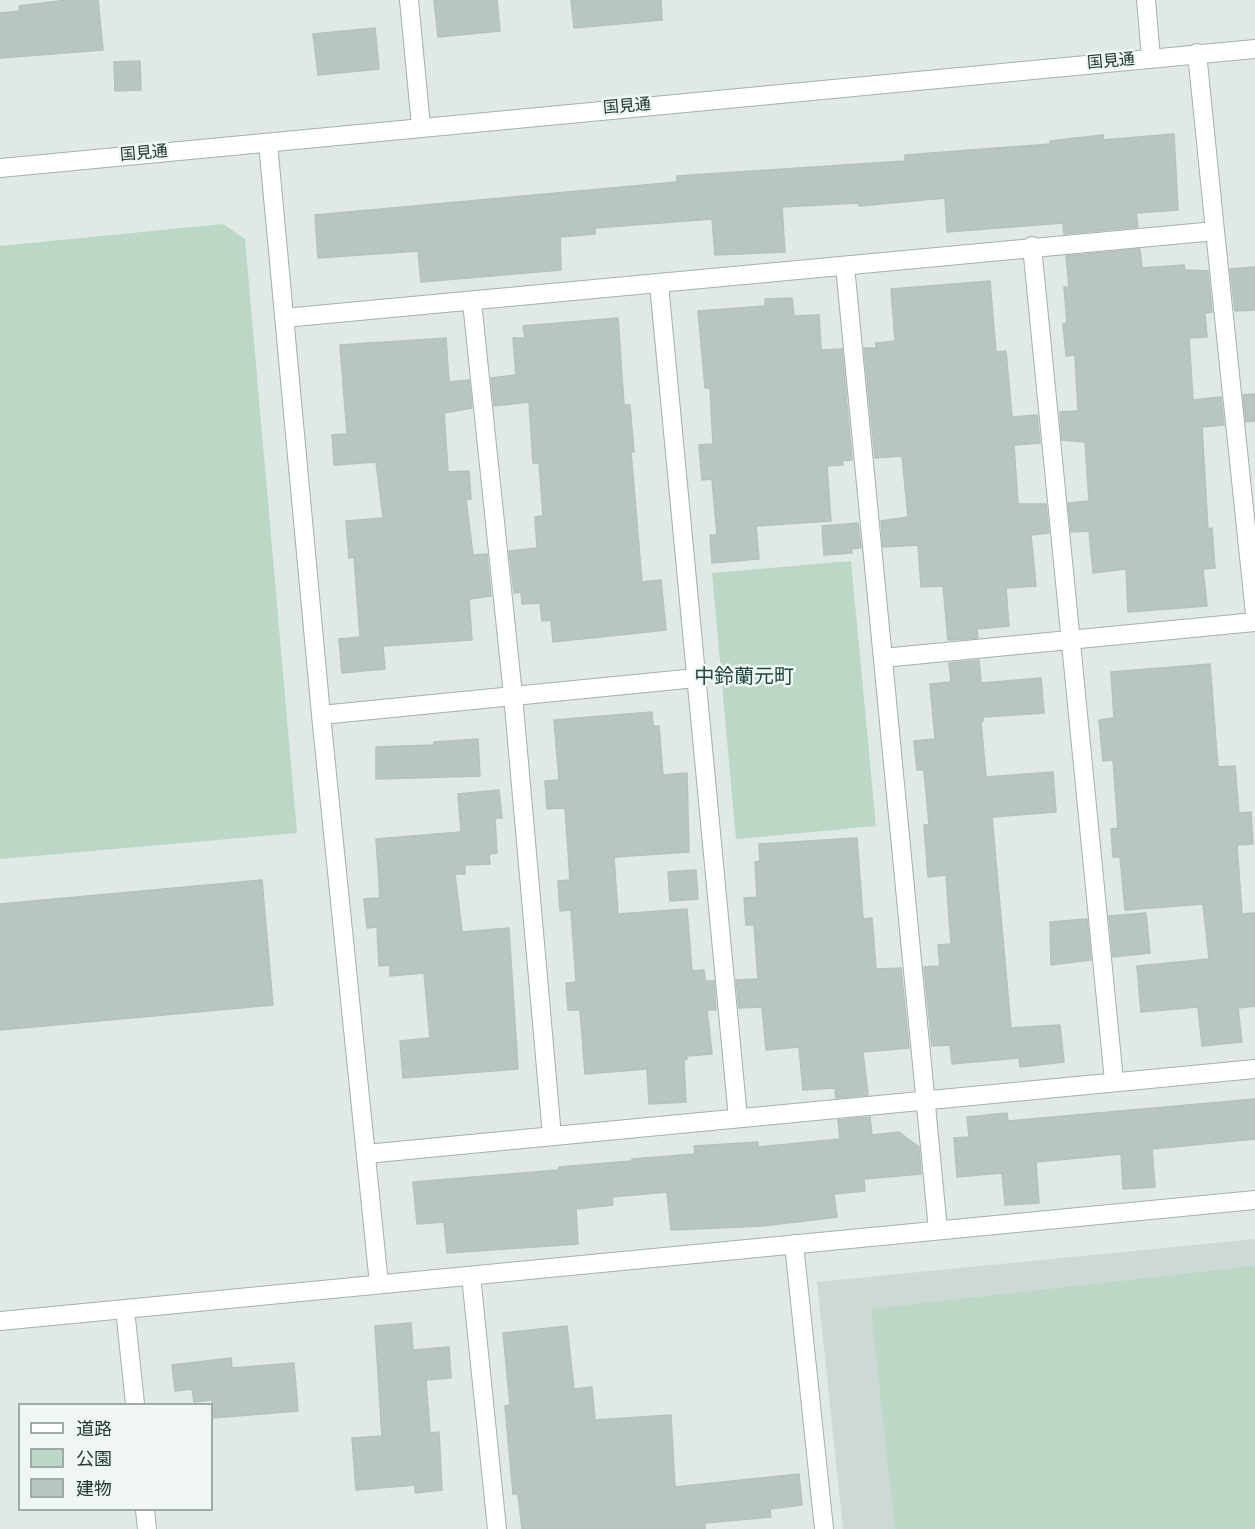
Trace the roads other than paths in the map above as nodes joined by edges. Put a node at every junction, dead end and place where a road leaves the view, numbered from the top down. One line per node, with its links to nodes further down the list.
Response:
1 (409, 0): 6 (street)
2 (1146, 0): 5 (street)
3 (1255, 49): 4 (street, 国見通)
4 (1197, 53): 5 (street, 国見通); 9 (street)
5 (1151, 58): 6 (street, 国見通)
6 (421, 126): 7 (street, 国見通)
7 (268, 143): 8 (street, 国見通); 14 (street)
8 (0, 168)
9 (1215, 231): 10 (street); 15 (street)
10 (1032, 246): 11 (street); 17 (street)
11 (845, 266): 12 (street); 18 (street)
12 (659, 284): 13 (street); 19 (street)
13 (472, 302): 14 (street); 20 (street)
14 (284, 318): 21 (street)
15 (1255, 614)
16 (1255, 622): 17 (street)
17 (1070, 641): 18 (street); 23 (street)
18 (883, 658): 24 (street)
19 (696, 678): 20 (street); 25 (street)
20 (513, 695): 21 (street); 26 (street)
21 (321, 715): 27 (street)
22 (1255, 1069): 23 (street)
23 (1114, 1081): 24 (street)
24 (926, 1100): 25 (street); 29 (street)
25 (738, 1118): 26 (street)
26 (552, 1136): 27 (street)
27 (366, 1154): 32 (street)
28 (1255, 1200): 29 (street)
29 (938, 1230): 30 (street)
30 (794, 1244): 31 (street); 39 (street)
31 (471, 1276): 32 (street); 38 (street)
32 (379, 1284): 33 (street)
33 (125, 1309): 34 (street); 35 (street)
34 (0, 1321)
35 (135, 1403)
36 (145, 1511): 37 (street)
37 (147, 1529)
38 (497, 1529)
39 (824, 1529)

